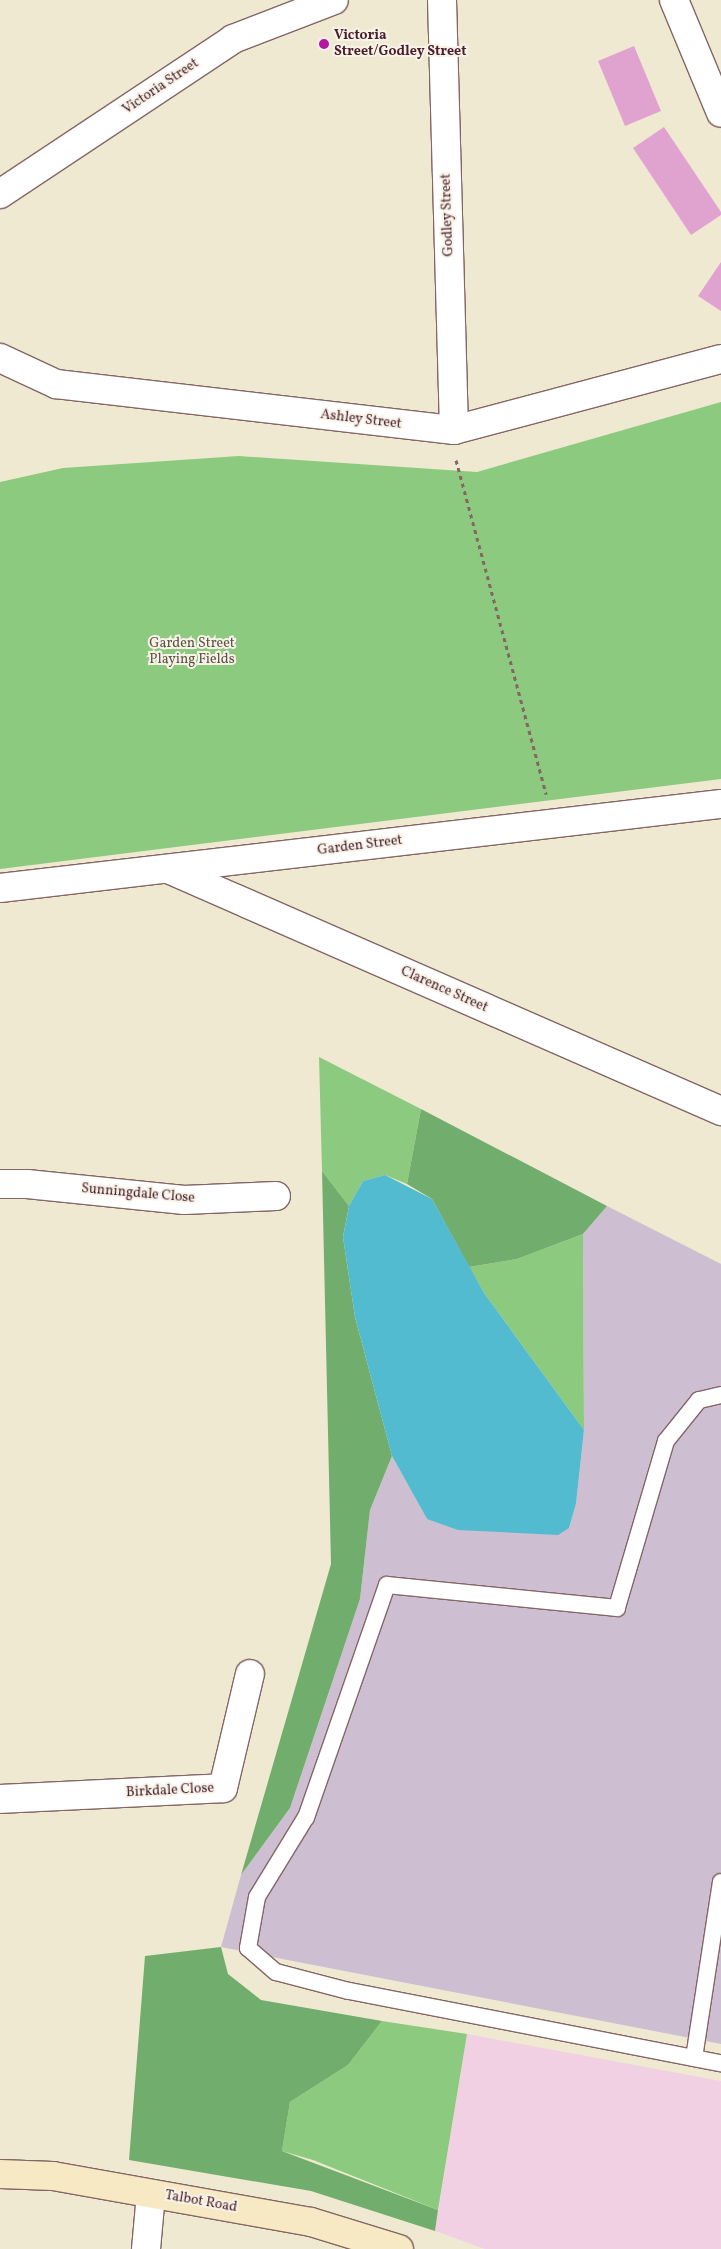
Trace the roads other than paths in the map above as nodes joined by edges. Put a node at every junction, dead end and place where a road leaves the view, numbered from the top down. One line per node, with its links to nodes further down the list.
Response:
1 (334, 0): 5 (street, Victoria Street)
2 (442, 0): 8 (street, Godley Street)
3 (674, 0): 4 (street)
4 (721, 113)
5 (1, 188)
6 (0, 358): 8 (street, Ashley Street)
7 (721, 359): 8 (street, Ashley Street)
8 (454, 430)
9 (721, 804): 10 (street, Garden Street)
10 (167, 869): 11 (street, Garden Street); 12 (street, Clarence Street)
11 (0, 888)
12 (721, 1110)
13 (0, 1184): 14 (street, Sunningdale Close)
14 (276, 1196)
15 (721, 1395): 19 (lane)
16 (250, 1674): 17 (street, Birkdale Close)
17 (0, 1799)
18 (721, 1882): 19 (lane)
19 (694, 2058): 20 (lane)
20 (721, 2063)
21 (0, 2174): 22 (street, Talbot Road)
22 (151, 2194): 23 (street); 24 (street, Talbot Road)
23 (146, 2249)
24 (399, 2249)

